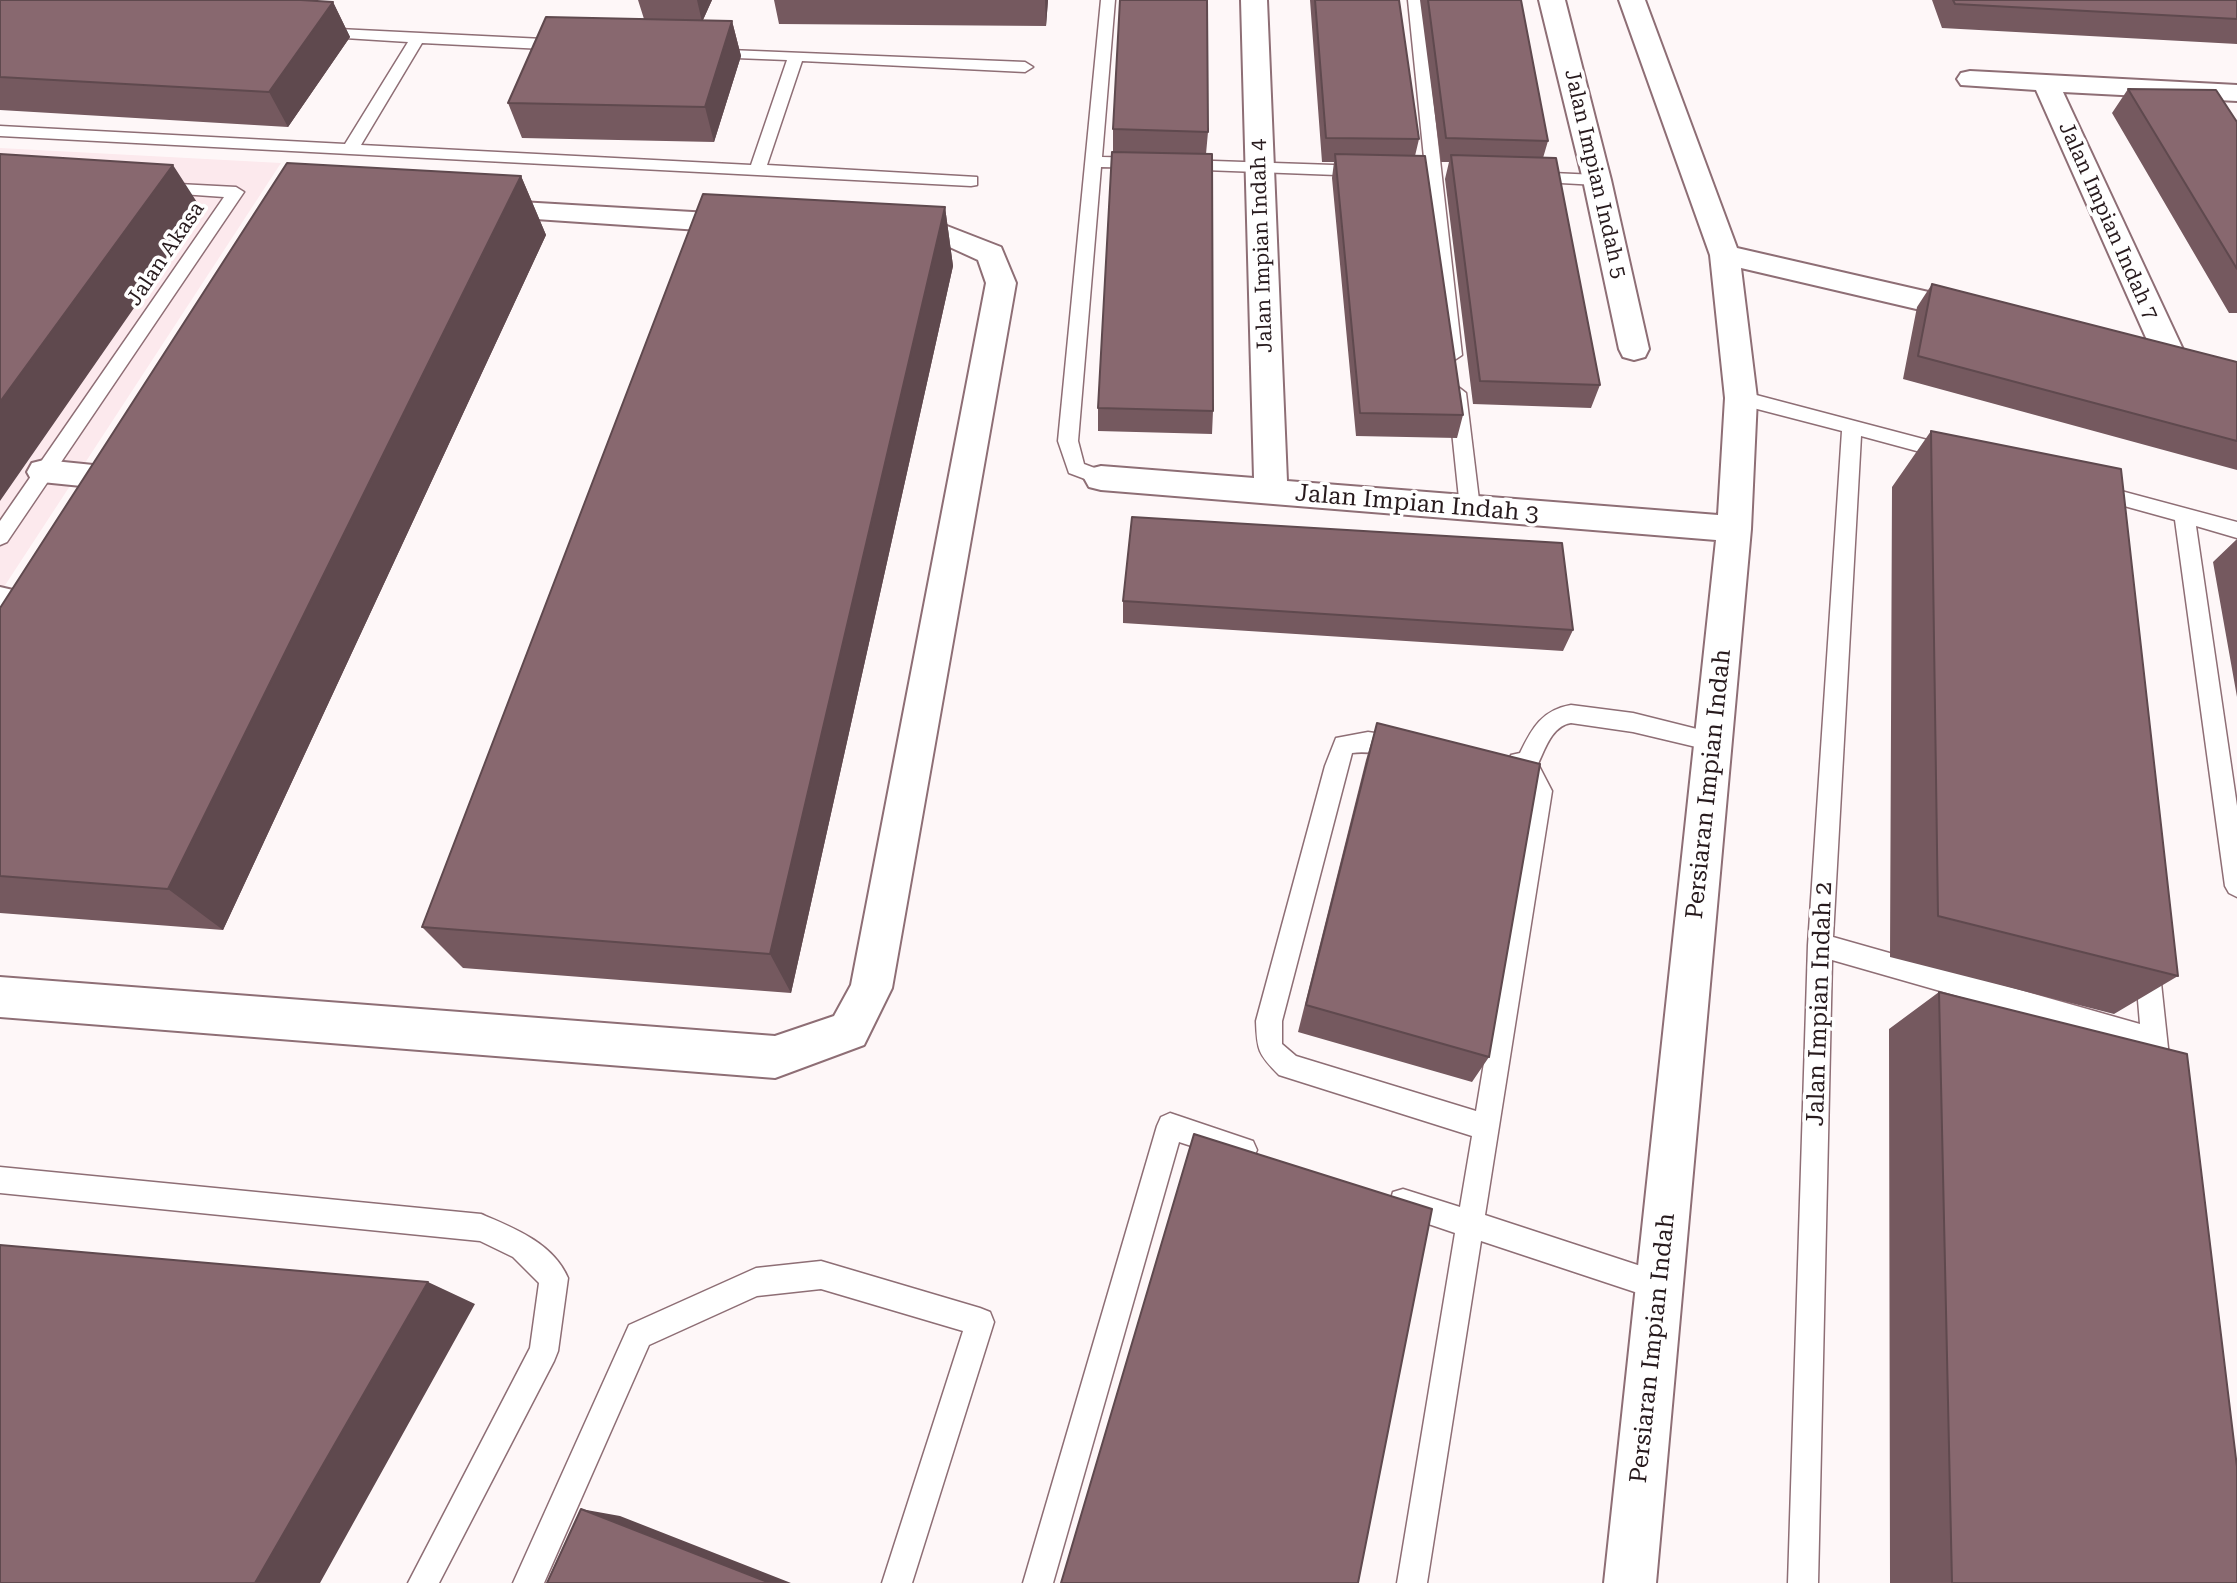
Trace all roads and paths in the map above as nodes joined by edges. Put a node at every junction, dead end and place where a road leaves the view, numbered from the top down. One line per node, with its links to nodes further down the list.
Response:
1 (1108, 0): 17 (lane)
2 (1254, 0): 18 (street, Jalan Impian Indah 4)
3 (1415, 0): 43 (lane)
4 (1552, 0): 22 (street, Jalan Impian Indah 5)
5 (1632, 0): 30 (street, Persiaran Impian Indah)
6 (305, 32): 7 (lane)
7 (416, 38): 8 (lane); 16 (lane)
8 (579, 46)
9 (687, 51): 10 (lane)
10 (796, 56): 11 (lane); 19 (lane)
11 (1025, 67)
12 (1970, 79): 13 (street)
13 (2046, 83): 14 (street); 33 (street, Jalan Impian Indah 7)
14 (2225, 99)
15 (0, 131): 16 (lane)
16 (349, 149): 19 (lane)
17 (1091, 162): 18 (lane); 39 (lane)
18 (1260, 168): 20 (lane); 41 (street, Jalan Impian Indah 4)
19 (758, 169): 23 (lane)
20 (1380, 172)
21 (1515, 177): 22 (lane)
22 (1597, 180): 32 (street, Jalan Impian Indah 5)
23 (971, 181)
24 (147, 187): 25 (lane, Jalan Akasa)
25 (200, 190): 27 (lane); 37 (lane, Jalan Akasa)
26 (464, 208): 28 (street)
27 (184, 212)
28 (767, 225)
29 (878, 232): 56 (street)
30 (1725, 255): 31 (street); 34 (street, Persiaran Impian Indah)
31 (1995, 318)
32 (1634, 349)
33 (2130, 349)
34 (1741, 398): 35 (lane); 46 (street, Persiaran Impian Indah)
35 (1852, 426): 36 (lane); 54 (lane, Jalan Impian Indah 2)
36 (1971, 458)
37 (44, 472): 38 (street); 48 (lane, Jalan Akasa)
38 (101, 476)
39 (1101, 478): 41 (street, Jalan Impian Indah 3)
40 (2077, 487): 42 (lane)
41 (1271, 492): 43 (street, Jalan Impian Indah 3)
42 (2104, 494): 44 (lane); 45 (lane)
43 (1470, 508): 46 (street, Jalan Impian Indah 3)
44 (2184, 515): 47 (lane); 53 (lane)
45 (2106, 521)
46 (1734, 529): 49 (street, Persiaran Impian Indah)
47 (2237, 530)
48 (0, 537)
49 (1713, 741): 52 (lane); 64 (street, Persiaran Impian Indah)
50 (1423, 747): 59 (lane)
51 (1490, 755): 52 (lane)
52 (1526, 765): 59 (lane)
53 (2237, 886)
54 (1820, 944): 57 (lane); 71 (lane, Jalan Impian Indah 2)
55 (2145, 944): 57 (lane)
56 (0, 997)
57 (2154, 1040): 58 (lane)
58 (2160, 1094)
59 (1488, 1129): 63 (lane)
60 (1262, 1156): 68 (lane)
61 (0, 1180): 65 (lane)
62 (1380, 1195): 63 (lane)
63 (1472, 1225): 64 (lane); 69 (lane)
64 (1659, 1286): 70 (street, Persiaran Impian Indah)
65 (423, 1583)
66 (528, 1583): 67 (lane)
67 (897, 1583)
68 (1038, 1583)
69 (1412, 1583)
70 (1630, 1583)
71 (1804, 1583)

